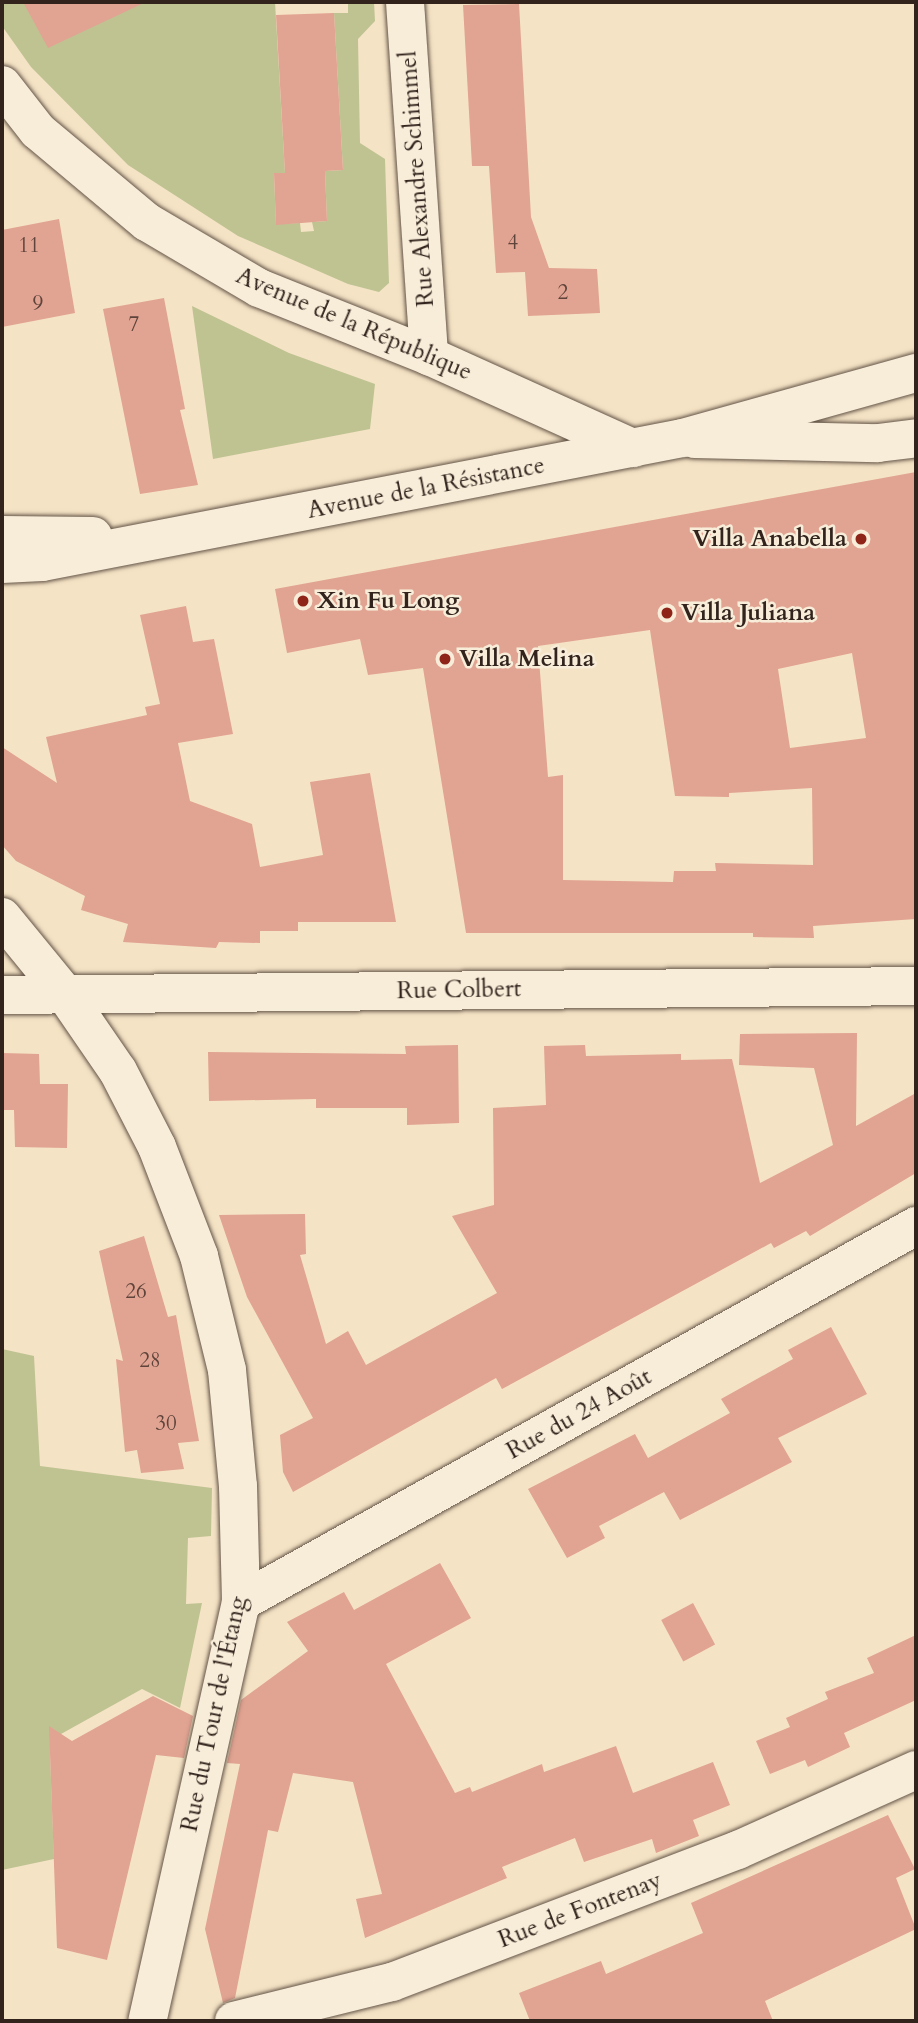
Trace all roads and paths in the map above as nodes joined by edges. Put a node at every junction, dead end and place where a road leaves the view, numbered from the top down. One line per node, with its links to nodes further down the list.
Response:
1 (405, 2): 3 (street, Rue Alexandre Schimmel)
2 (2, 85): 3 (street, Avenue de la République)
3 (429, 356): 7 (street, Avenue de la République)
4 (916, 373): 5 (street)
5 (683, 438): 6 (street); 7 (street, Avenue de la Résistance)
6 (916, 438)
7 (633, 448): 9 (street, Avenue de la Résistance)
8 (2, 535): 9 (street, Avenue de la Résistance)
9 (169, 538): 10 (street, Avenue de la Résistance)
10 (2, 564)
11 (2, 918): 13 (street, Rue du Tour de l'Étang)
12 (916, 986): 13 (street, Rue Colbert)
13 (65, 994): 14 (street, Rue Colbert); 16 (street, Rue du Tour de l'Étang)
14 (2, 995)
15 (916, 1226): 16 (street, Rue du 24 Août)
16 (241, 1602): 18 (street, Rue du Tour de l'Étang)
17 (916, 1770): 19 (street, Rue de Fontenay)
18 (146, 2021)
19 (233, 2021)

